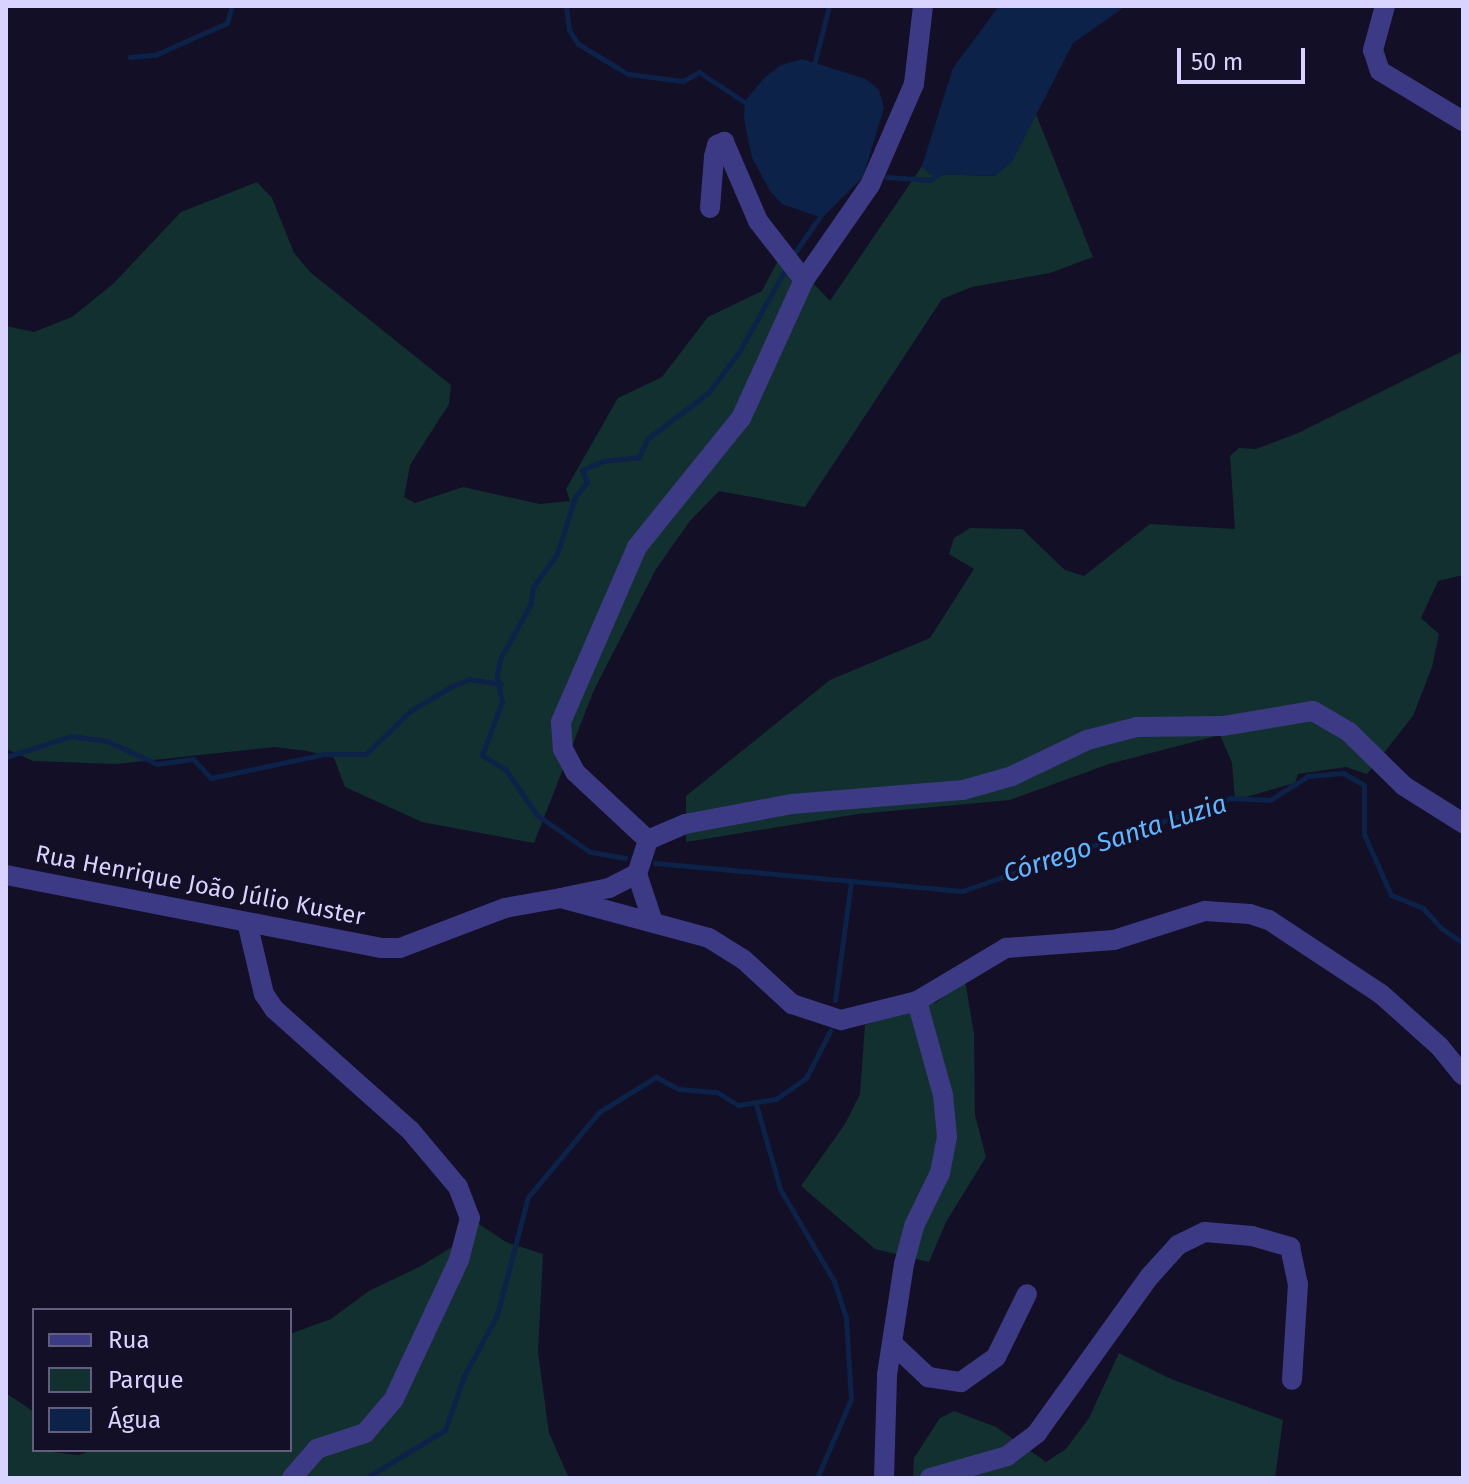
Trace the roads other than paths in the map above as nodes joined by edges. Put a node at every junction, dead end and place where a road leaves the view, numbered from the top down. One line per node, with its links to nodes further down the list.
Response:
1 (923, 6): 5 (street)
2 (1385, 6): 3 (street)
3 (1463, 121)
4 (710, 208): 5 (street)
5 (804, 280): 7 (street)
6 (1463, 823): 7 (street)
7 (648, 840): 8 (street)
8 (637, 874): 10 (street); 11 (street)
9 (6, 875): 12 (street, Rua Henrique João Júlio Kuster)
10 (561, 898): 11 (street, Rua Henrique João Júlio Kuster); 12 (street, Rua Henrique João Júlio Kuster)
11 (653, 922): 13 (street, Rua Henrique João Júlio Kuster)
12 (248, 926): 18 (street)
13 (917, 1001): 14 (street, Rua Henrique João Júlio Kuster); 16 (street)
14 (1463, 1075)
15 (1027, 1294): 16 (street)
16 (892, 1343): 19 (street)
17 (1292, 1380): 20 (street)
18 (292, 1478)
19 (884, 1478)
20 (930, 1478)

